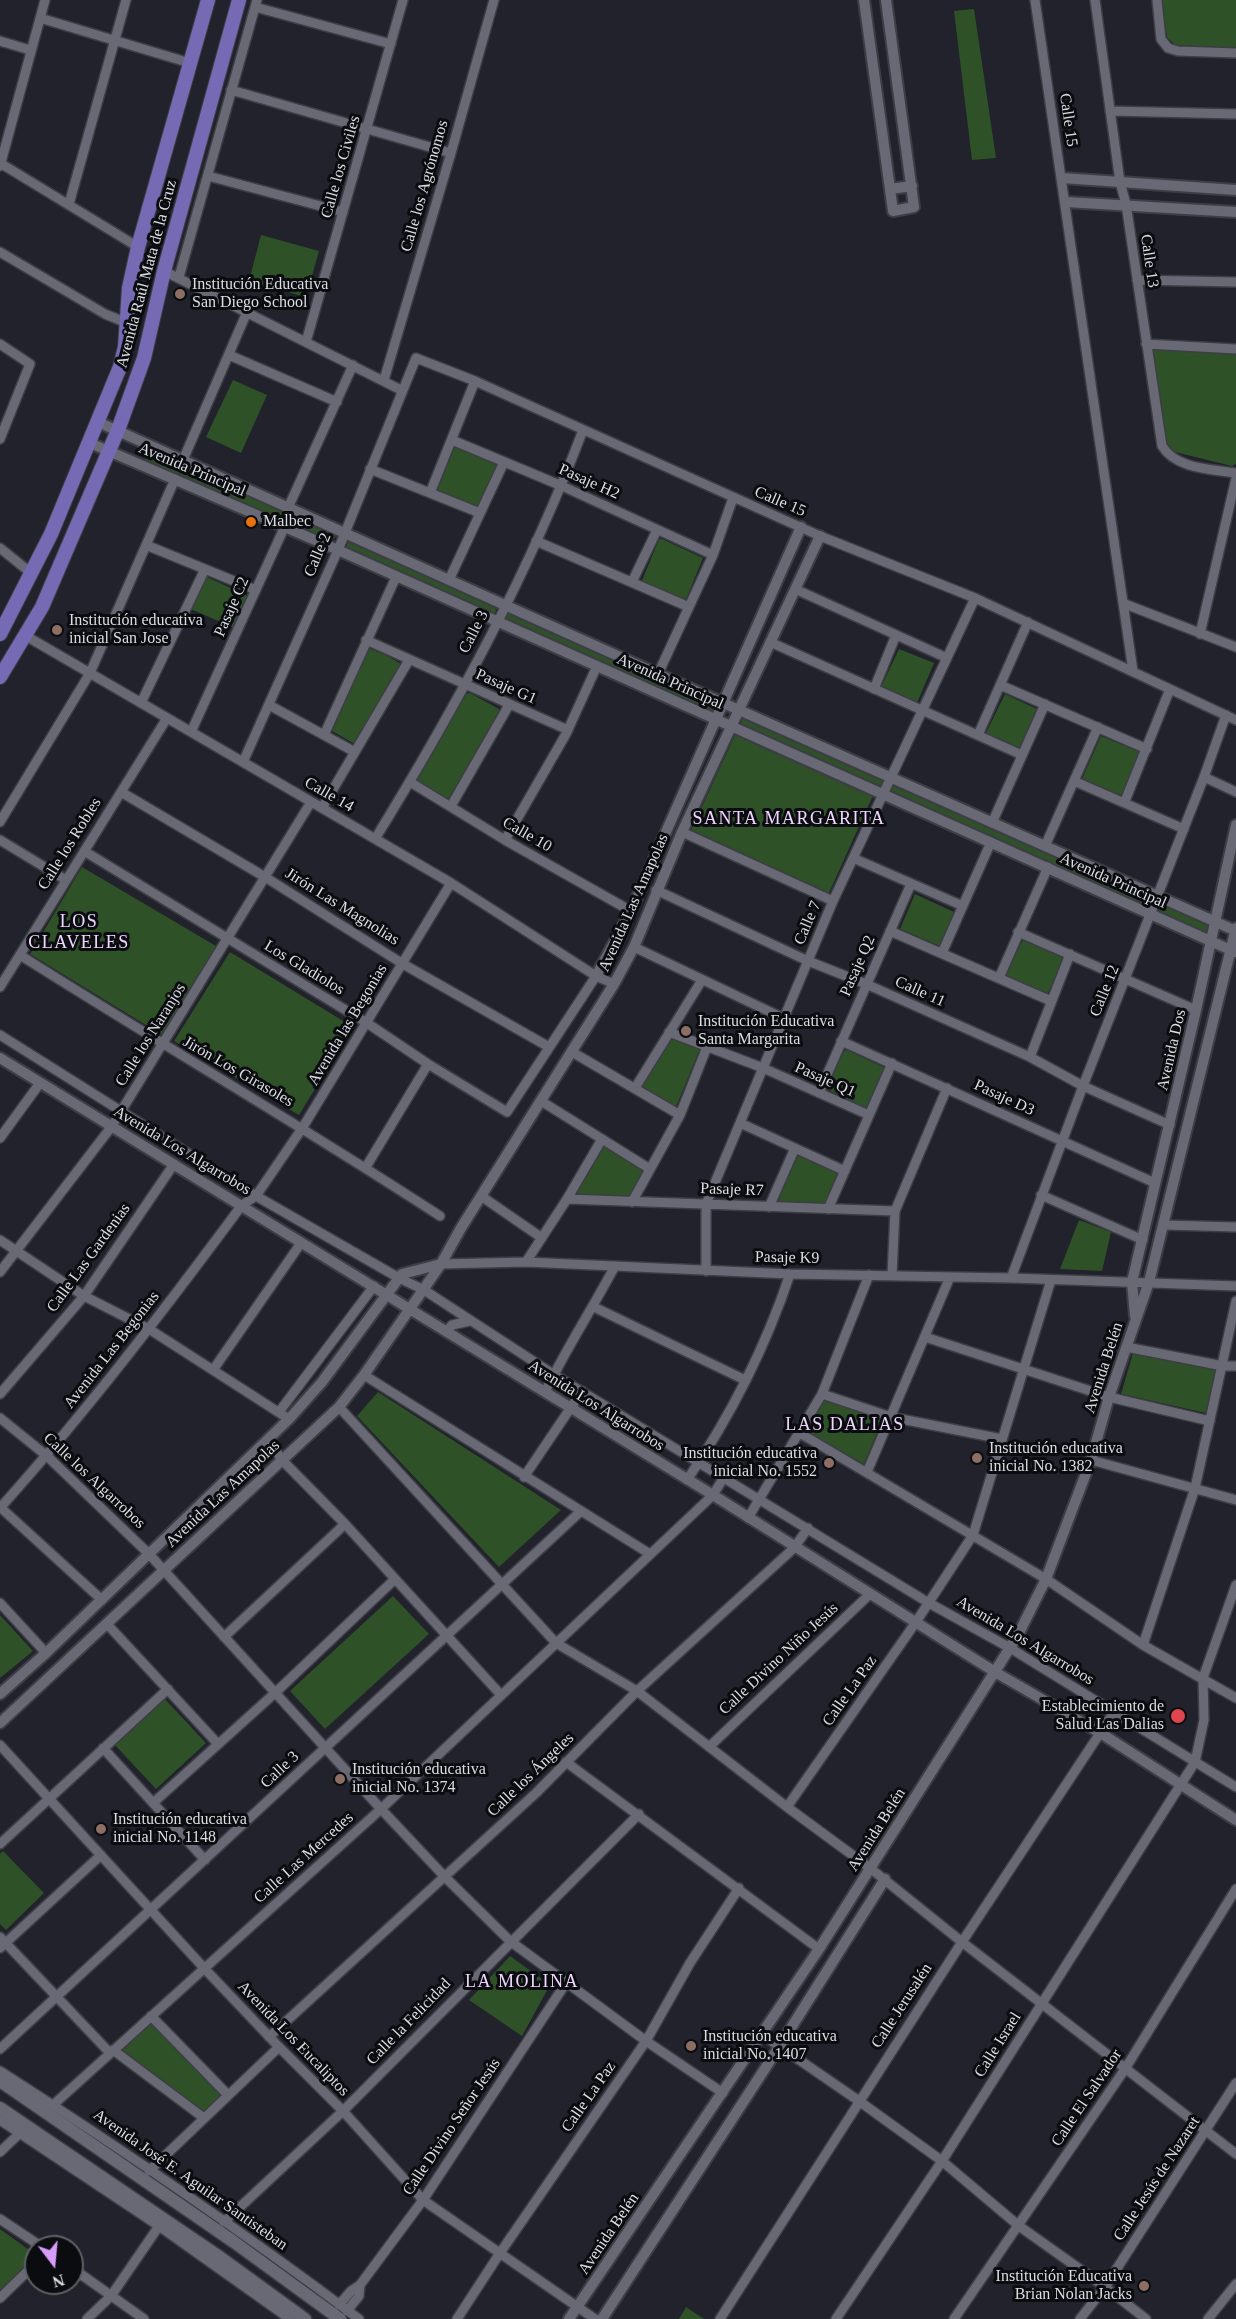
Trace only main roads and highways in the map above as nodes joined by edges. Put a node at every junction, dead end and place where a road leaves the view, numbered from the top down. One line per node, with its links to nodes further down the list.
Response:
1 (208, 0): 3 (main road, Avenida Raúl Mata de la Cruz)
2 (239, 0): 4 (main road, Avenida Raúl Mata de la Cruz)
3 (1, 630)
4 (0, 677)
5 (0, 2081): 7 (main road, Avenida José E. Aguilar Santisteban)
6 (0, 2108): 8 (main road)
7 (344, 2315)
8 (305, 2319)

